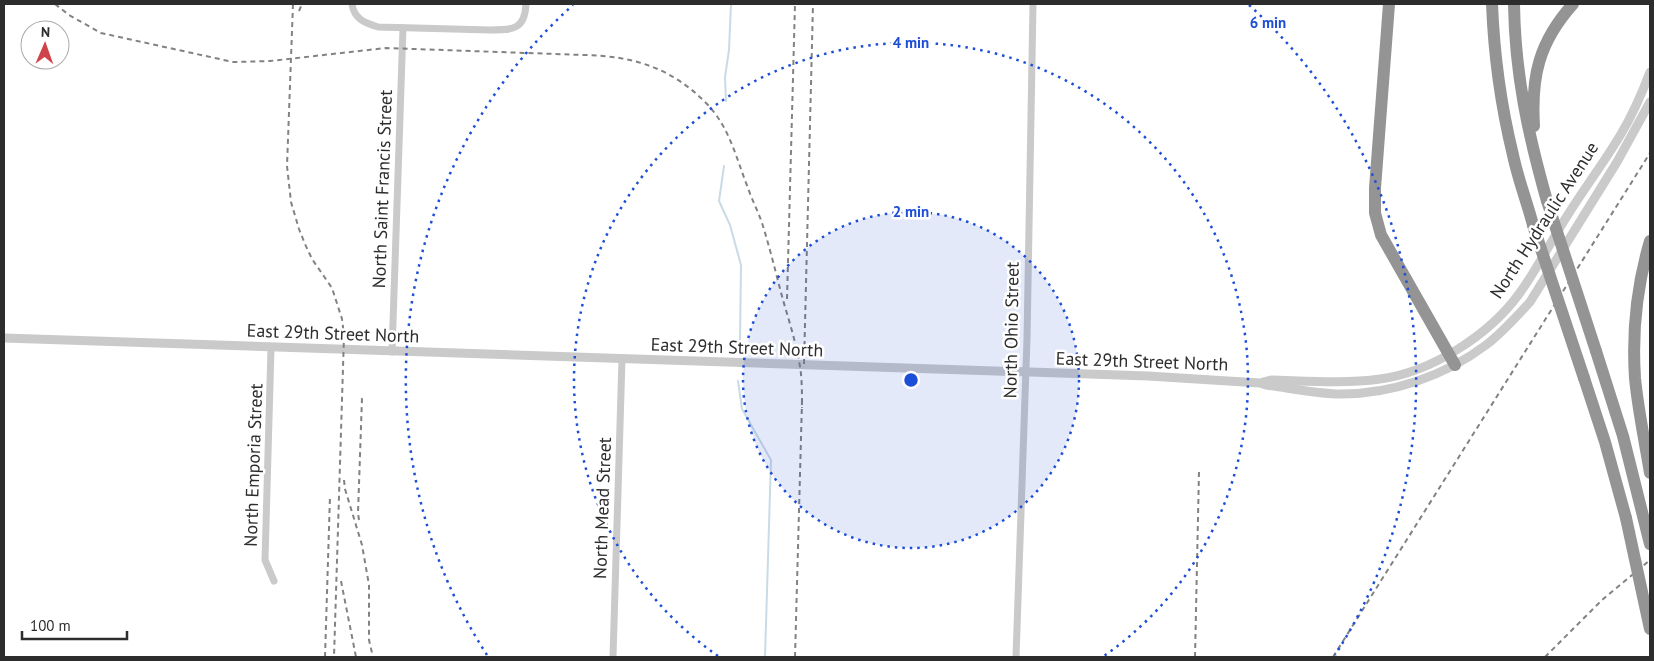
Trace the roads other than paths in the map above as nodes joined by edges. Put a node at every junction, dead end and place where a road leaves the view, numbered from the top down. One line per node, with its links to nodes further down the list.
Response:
1 (352, 4): 8 (street)
2 (526, 4): 8 (street)
3 (1033, 4): 18 (street, North Ohio Street)
4 (1389, 4): 17 (highway)
5 (1492, 4): 23 (highway, bridge)
6 (1514, 4): 11 (highway)
7 (1573, 4): 11 (highway)
8 (403, 28): 15 (street, North Saint Francis Street)
9 (1650, 72): 17 (street, North Hydraulic Avenue)
10 (1650, 102): 17 (street, North Hydraulic Avenue)
11 (1535, 159): 21 (highway, bridge)
12 (1650, 241): 20 (highway)
13 (4, 338): 14 (street, East 29th Street North)
14 (271, 348): 15 (street, East 29th Street North); 22 (street, North Emporia Street)
15 (392, 352): 16 (street, East 29th Street North)
16 (622, 359): 18 (street, East 29th Street North); 24 (street, North Mead Street)
17 (1455, 360): 19 (street, North Hydraulic Avenue)
18 (1026, 372): 19 (street, East 29th Street North); 25 (street, North Ohio Street)
19 (1260, 382)
20 (1650, 473)
21 (1650, 544)
22 (274, 581)
23 (1650, 629)
24 (613, 657)
25 (1016, 657)

